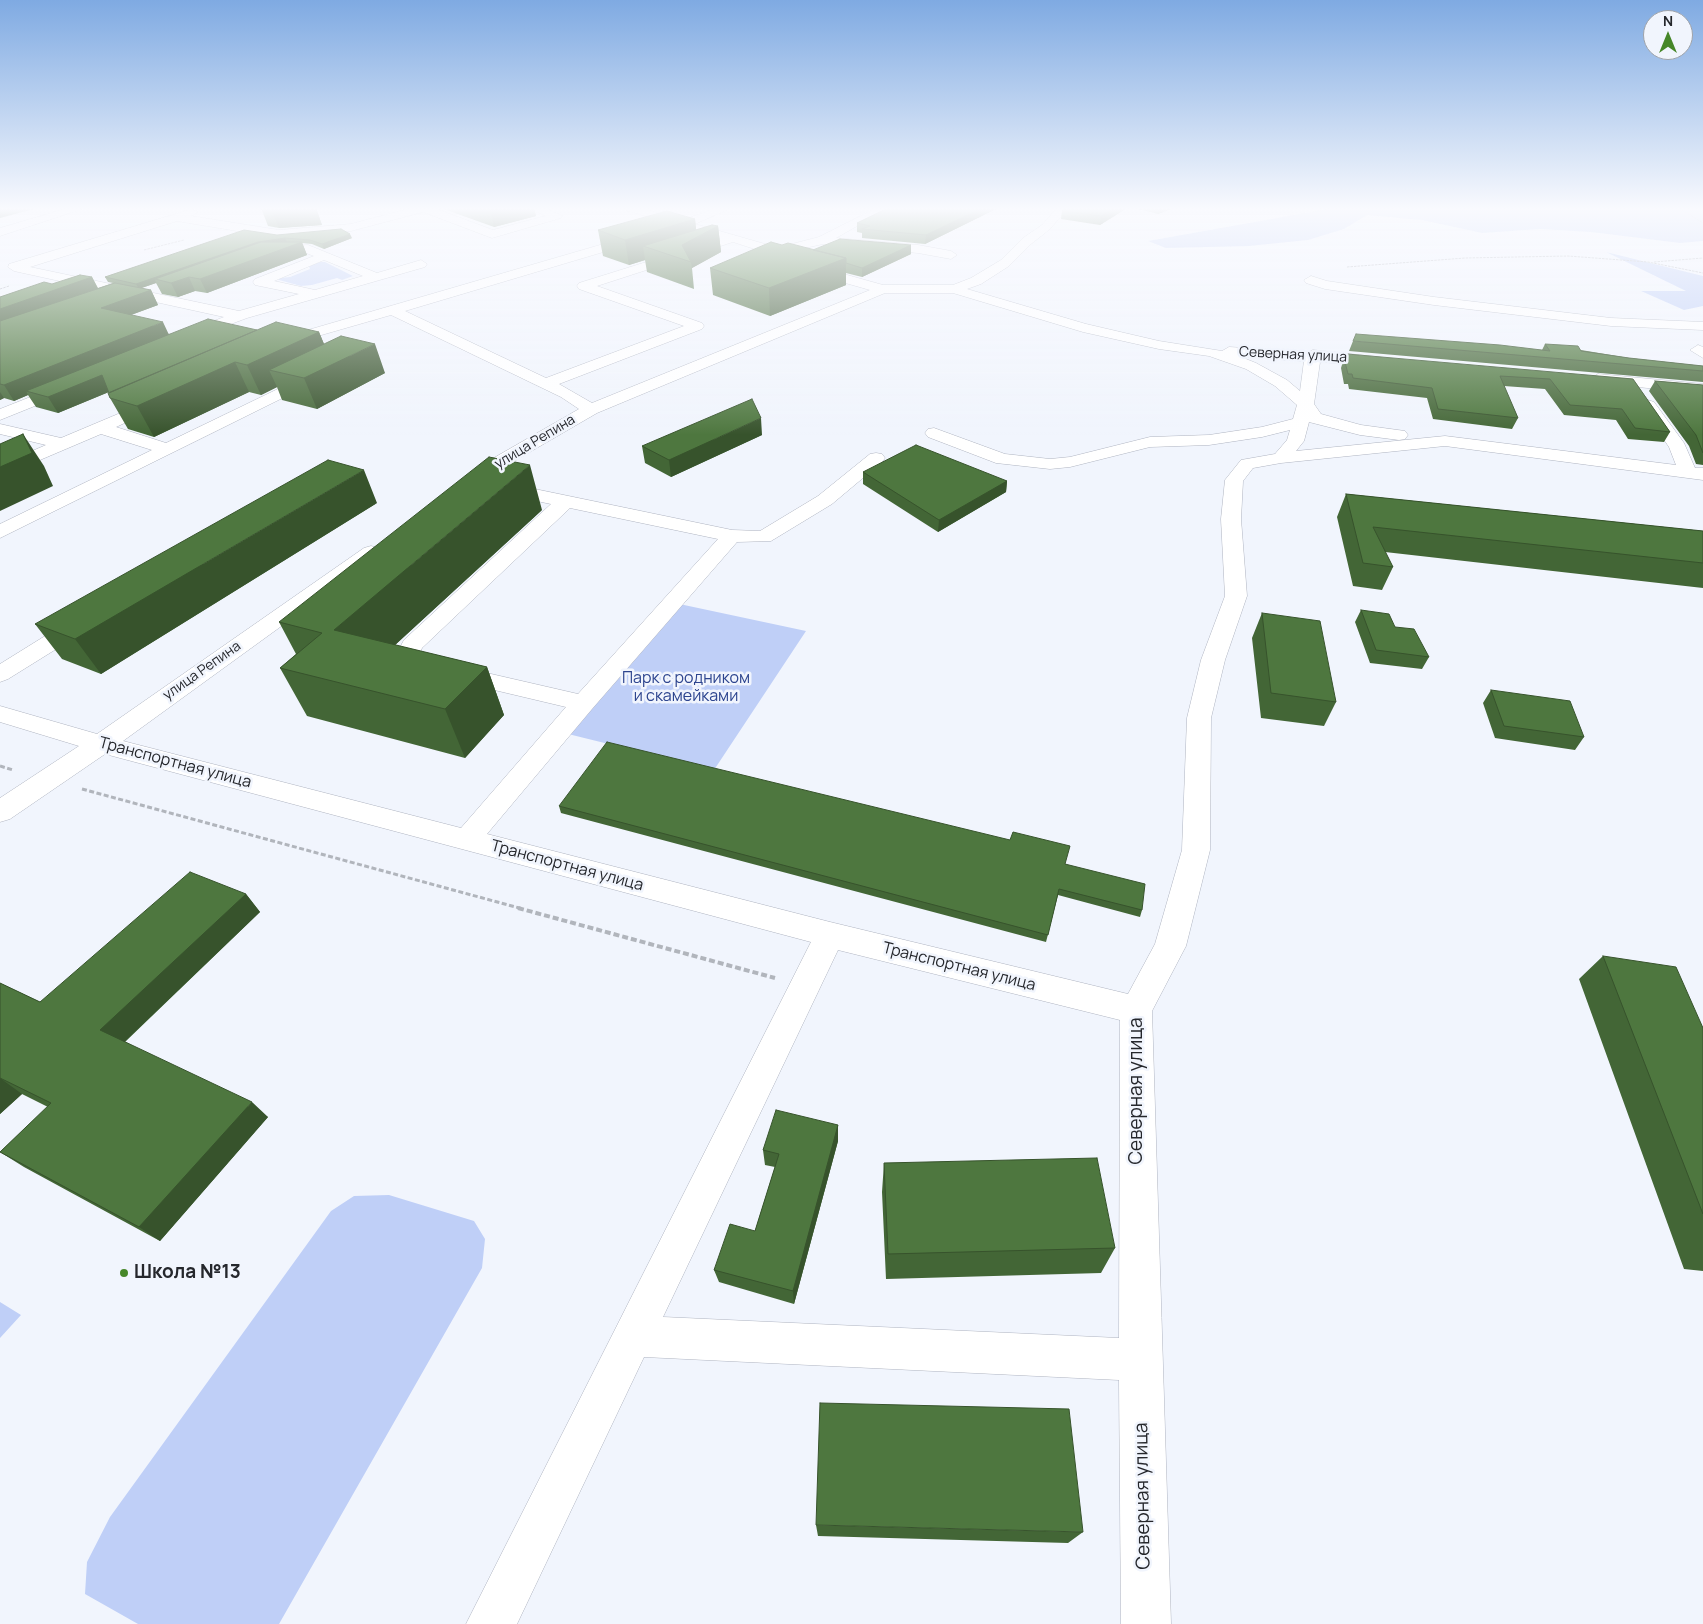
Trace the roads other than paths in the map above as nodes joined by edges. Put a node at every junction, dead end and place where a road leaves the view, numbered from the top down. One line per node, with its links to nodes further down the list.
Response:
1 (88, 284): 12 (street)
2 (268, 284): 13 (street)
3 (350, 284): 13 (street)
4 (485, 284): 16 (street)
5 (591, 284): 31 (street)
6 (864, 284): 10 (street)
7 (968, 284): 11 (street)
8 (1322, 284): 19 (street)
9 (167, 286): 14 (street)
10 (883, 289): 11 (street); 35 (street, улица Репина)
11 (954, 289): 23 (street, Северная улица)
12 (120, 291): 14 (street); 15 (street)
13 (312, 294): 17 (street)
14 (140, 295): 17 (street)
15 (92, 301)
16 (394, 311): 20 (street); 31 (street)
17 (238, 316): 18 (street); 21 (street)
18 (266, 322)
19 (1703, 326)
20 (303, 333): 22 (street); 24 (street)
21 (174, 342)
22 (337, 343)
23 (1212, 352): 25 (street, Северная улица); 34 (street, Северная улица)
24 (268, 353)
25 (1313, 355): 26 (street, Северная улица); 34 (street)
26 (1402, 362)
27 (326, 371): 43 (street)
28 (1586, 378): 30 (street)
29 (82, 381): 36 (street)
30 (1632, 382): 32 (street); 47 (street)
31 (544, 384): 35 (street)
32 (1703, 389)
33 (171, 397): 38 (street)
34 (1306, 404): 37 (street); 41 (street, Северная улица)
35 (591, 409): 48 (street, улица Репина)
36 (0, 415)
37 (1301, 422): 40 (street); 45 (street)
38 (100, 428): 42 (street); 43 (street)
39 (0, 429): 42 (street)
40 (934, 433)
41 (1445, 441): 45 (street, Северная улица); 47 (street, Северная улица)
42 (63, 444): 46 (street)
43 (168, 449): 49 (street)
44 (876, 458): 50 (street)
45 (1281, 458): 60 (street, Северная улица)
46 (0, 472)
47 (1696, 473)
48 (566, 501): 50 (street); 54 (street)
49 (0, 532)
50 (732, 536): 54 (street)
51 (390, 539): 56 (street, улица Репина)
52 (102, 611): 53 (street)
53 (0, 674)
54 (583, 703): 58 (street)
55 (0, 714): 56 (street, Транспортная улица)
56 (101, 744): 57 (street, улица Репина); 58 (street, Транспортная улица)
57 (0, 812)
58 (467, 839): 59 (street, Транспортная улица)
59 (830, 935): 60 (street, Транспортная улица); 61 (street)
60 (1136, 1010): 62 (street, Северная улица)
61 (634, 1336): 62 (street); 63 (street)
62 (1140, 1360): 64 (street, Северная улица)
63 (491, 1624)
64 (1146, 1624)

